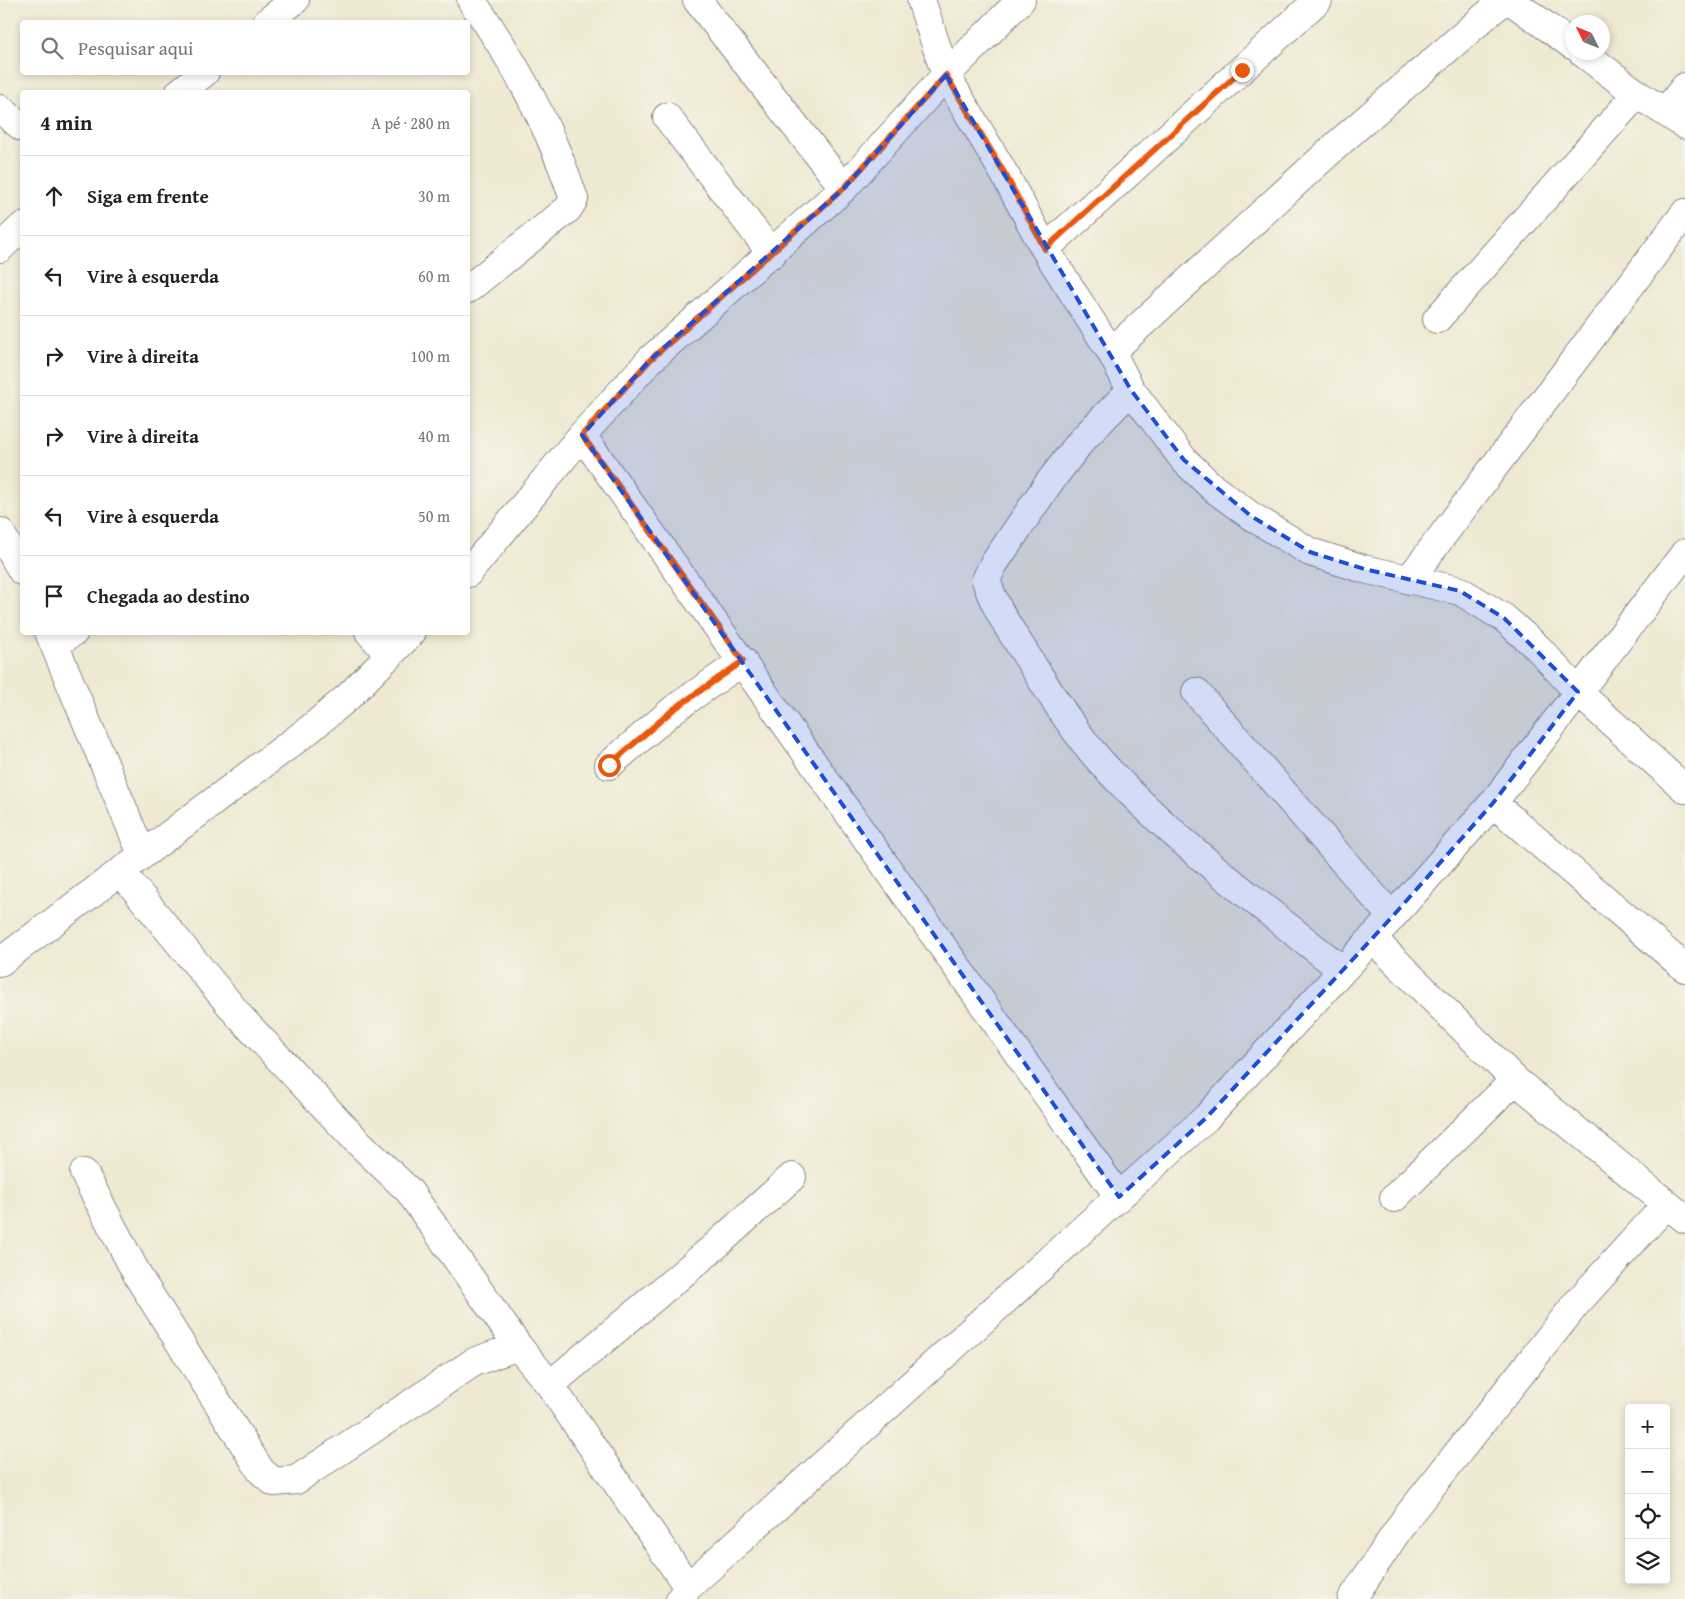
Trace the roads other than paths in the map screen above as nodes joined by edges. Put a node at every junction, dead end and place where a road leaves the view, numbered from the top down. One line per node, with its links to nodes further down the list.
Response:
1 (295, 0): 8 (street)
2 (471, 0): 26 (street)
3 (697, 0): 20 (street)
4 (921, 0): 12 (street)
5 (1021, 0): 12 (street)
6 (1318, 0): 24 (street)
7 (1518, 2): 9 (street); 28 (street)
8 (270, 20)
9 (1565, 39)
10 (1592, 60): 15 (street)
11 (200, 75): 14 (street)
12 (946, 75): 20 (street); 24 (street)
13 (1685, 87): 18 (street)
14 (182, 90)
15 (1637, 94): 18 (street); 27 (street)
16 (0, 109): 19 (street)
17 (667, 117): 25 (street)
18 (1676, 118)
19 (20, 125)
20 (844, 188): 25 (street)
21 (1685, 213): 35 (street)
22 (20, 229): 23 (street)
23 (0, 248)
24 (1045, 249): 28 (street)
25 (772, 254): 30 (street)
26 (470, 287)
27 (1437, 319)
28 (1111, 352): 29 (street)
29 (1131, 390): 35 (street); 52 (street)
30 (582, 435): 34 (street); 40 (street)
31 (0, 532): 33 (street)
32 (1682, 565): 42 (street)
33 (20, 567)
34 (470, 571)
35 (1409, 580): 42 (street)
36 (373, 635): 39 (street)
37 (409, 635): 39 (street)
38 (59, 636): 46 (street)
39 (390, 655): 46 (street)
40 (743, 661): 43 (street); 56 (street)
41 (1196, 692): 48 (street)
42 (1578, 692): 44 (street); 45 (street)
43 (609, 765)
44 (1685, 789)
45 (1493, 803): 48 (street); 51 (street)
46 (142, 854): 47 (street)
47 (121, 872): 50 (street); 59 (street)
48 (1392, 917): 49 (street)
49 (1372, 938): 52 (street); 53 (street)
50 (0, 962)
51 (1685, 968)
52 (1342, 970): 56 (street)
53 (1515, 1080): 57 (street); 58 (street)
54 (84, 1172): 59 (street)
55 (792, 1177): 60 (street)
56 (1119, 1197): 61 (street)
57 (1394, 1198)
58 (1676, 1212): 62 (street)
59 (518, 1346): 60 (street)
60 (550, 1385): 61 (street)
61 (684, 1593)
62 (1352, 1599)

